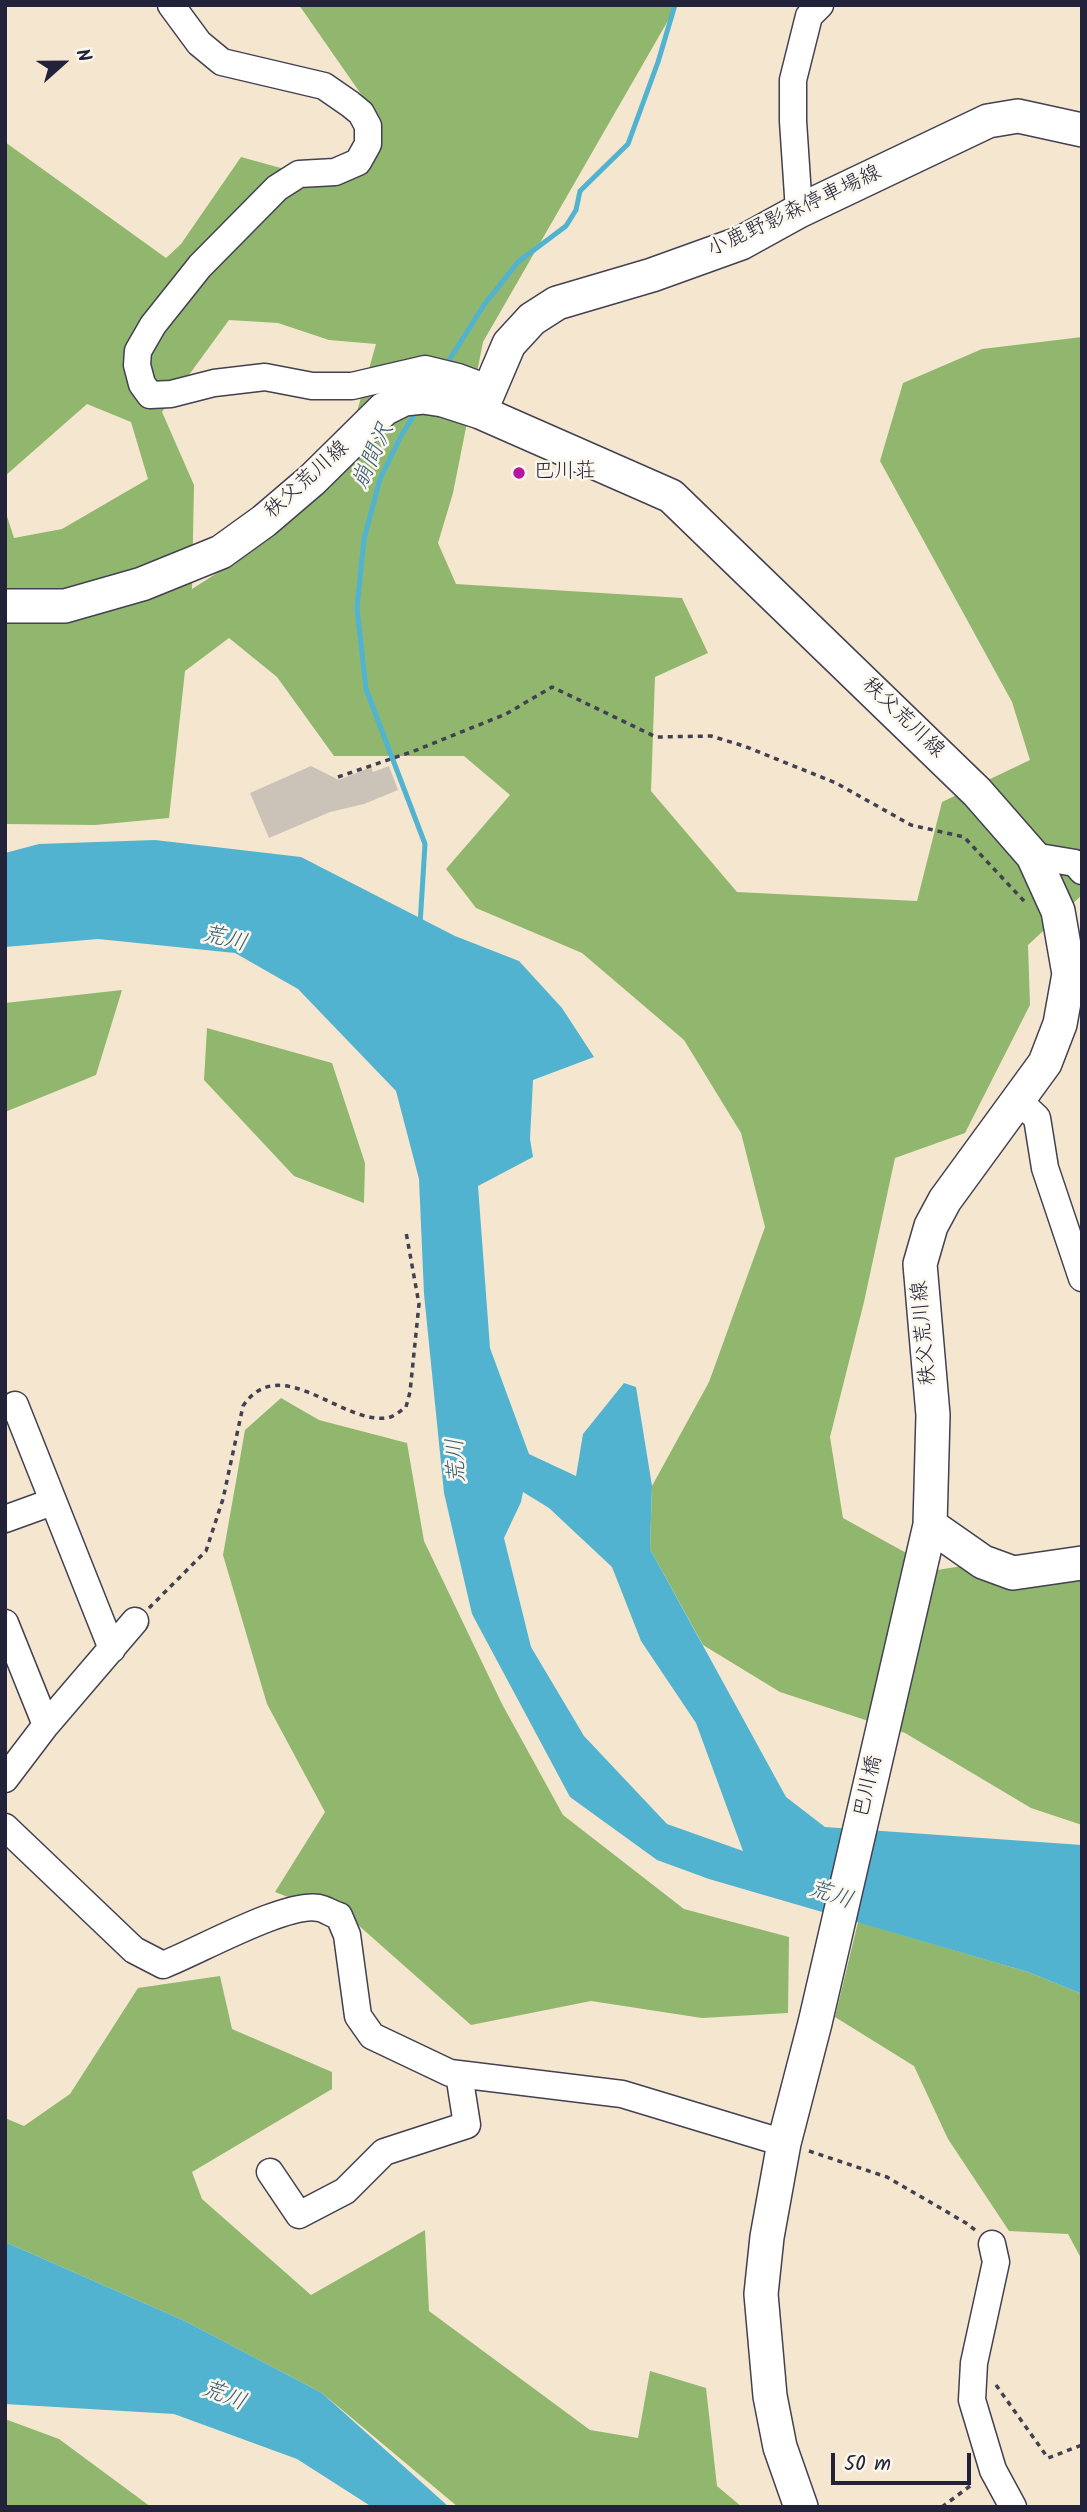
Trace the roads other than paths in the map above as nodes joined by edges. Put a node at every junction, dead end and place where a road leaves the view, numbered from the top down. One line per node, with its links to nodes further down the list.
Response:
1 (171, 5): 5 (street)
2 (820, 5): 4 (street)
3 (1082, 130): 4 (main road, 小鹿野影森停車場線)
4 (799, 211): 5 (main road, 小鹿野影森停車場線)
5 (485, 400): 6 (main road, 秩父荒川線); 7 (main road, 秩父荒川線)
6 (5, 606)
7 (1033, 856): 8 (street); 9 (main road, 秩父荒川線)
8 (1082, 871)
9 (1018, 1100): 10 (street); 14 (main road, 秩父荒川線)
10 (1082, 1278)
11 (15, 1405): 12 (street)
12 (52, 1502): 13 (street); 18 (street)
13 (5, 1519)
14 (927, 1538): 15 (main road); 23 (main road, 巴川橋)
15 (1082, 1563)
16 (135, 1622): 18 (street)
17 (5, 1623): 19 (street)
18 (111, 1649): 19 (street)
19 (46, 1725): 20 (street)
20 (5, 1779)
21 (5, 1828): 22 (street)
22 (459, 2074): 23 (street); 24 (street)
23 (784, 2143): 26 (main road)
24 (270, 2172)
25 (992, 2244): 27 (street)
26 (801, 2507)
27 (1013, 2507)

